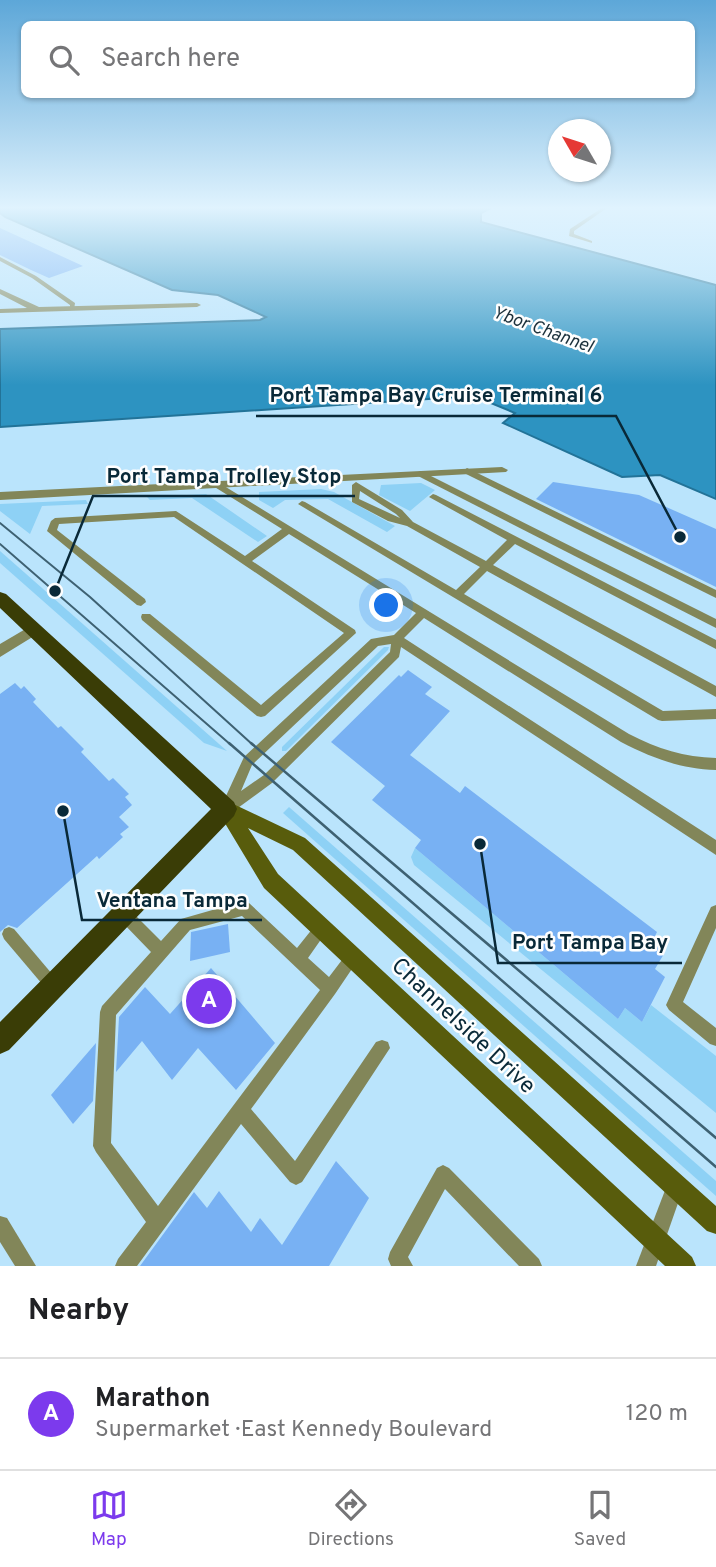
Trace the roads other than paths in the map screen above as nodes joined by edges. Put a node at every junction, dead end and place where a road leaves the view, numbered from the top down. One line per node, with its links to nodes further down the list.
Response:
1 (13, 267): 4 (lane)
2 (0, 291): 5 (street)
3 (197, 304): 4 (street)
4 (72, 309): 5 (street)
5 (37, 310): 6 (street)
6 (0, 312)
7 (502, 470): 8 (street)
8 (467, 471): 9 (street); 19 (lane)
9 (421, 474): 10 (street); 25 (lane)
10 (356, 481): 11 (street); 18 (lane)
11 (216, 484): 12 (street); 15 (lane)
12 (0, 496)
13 (433, 497): 16 (lane)
14 (302, 504): 20 (lane)
15 (289, 529): 17 (lane); 23 (lane)
16 (514, 540): 18 (lane); 28 (lane)
17 (245, 561): 22 (lane); 24 (lane)
18 (487, 566): 20 (lane); 30 (lane)
19 (716, 594)
20 (457, 595): 31 (lane)
21 (0, 598): 26 (main road, Channelside Drive)
22 (141, 602)
23 (423, 612): 27 (lane); 32 (lane)
24 (146, 617)
25 (716, 624)
26 (34, 629): 29 (street); 33 (main road, Channelside Drive)
27 (397, 639): 33 (lane); 33 (lane); 34 (lane)
28 (716, 645)
29 (0, 651)
30 (716, 692)
31 (716, 714)
32 (716, 764)
33 (226, 809): 36 (main road); 37 (main road, Channelside Drive); 48 (main road, Channelside Drive)
34 (716, 848)
35 (716, 912): 44 (lane)
36 (125, 915): 39 (lane); 42 (main road)
37 (322, 928): 40 (main road, Channelside Drive); 41 (lane)
38 (9, 934): 42 (lane)
39 (161, 952): 41 (lane); 49 (lane)
40 (354, 957): 43 (lane); 52 (main road, Channelside Drive)
41 (297, 959): 43 (lane)
42 (54, 987): 45 (main road)
43 (330, 989): 47 (lane)
44 (716, 1038)
45 (0, 1041)
46 (382, 1048): 47 (lane)
47 (241, 1111): 49 (lane)
48 (675, 1186): 50 (main road, Channelside Drive); 52 (lane)
49 (158, 1222): 55 (lane)
50 (716, 1222)
51 (0, 1225): 54 (lane)
52 (656, 1240): 57 (lane); 58 (main road, Channelside Drive)
53 (397, 1264): 56 (lane)
54 (26, 1266)
55 (125, 1266)
56 (532, 1266)
57 (646, 1266)
58 (683, 1266)

